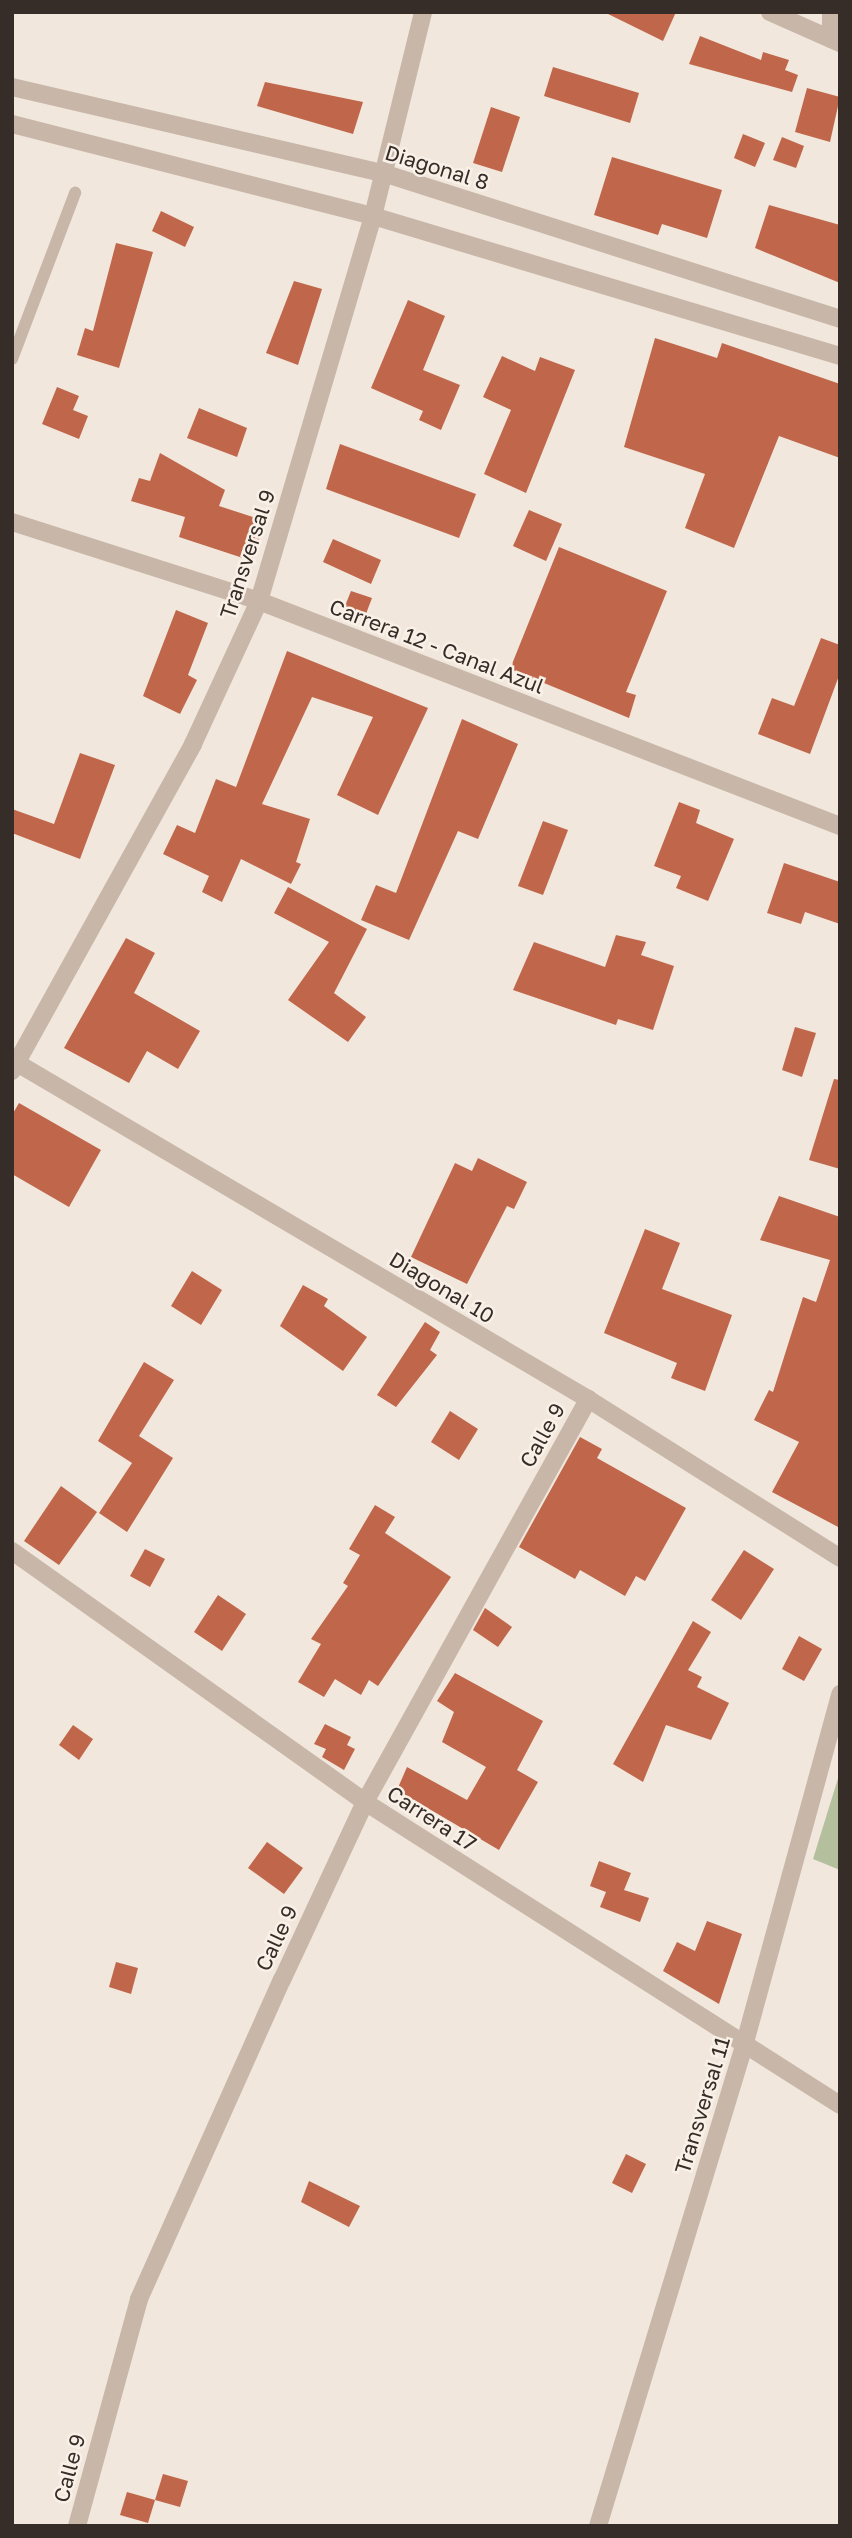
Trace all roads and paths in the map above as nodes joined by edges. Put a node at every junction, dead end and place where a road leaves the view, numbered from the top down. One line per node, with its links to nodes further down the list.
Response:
1 (423, 12): 8 (street, Transversal 9)
2 (770, 12): 5 (street)
3 (831, 12): 5 (street)
4 (840, 20): 5 (street)
5 (836, 41)
6 (12, 87): 8 (street, Diagonal 8)
7 (12, 124): 10 (street)
8 (383, 173): 10 (street, Transversal 9); 11 (street, Diagonal 8)
9 (75, 193): 13 (lane)
10 (373, 216): 12 (street); 15 (street, Transversal 9)
11 (840, 319)
12 (840, 356)
13 (12, 359)
14 (12, 522): 15 (street, Carrera 12 - Canal Azul)
15 (259, 601): 16 (street, Carrera 12 - Canal Azul); 17 (street, Transversal 9)
16 (840, 826)
17 (14, 1067): 18 (street, Diagonal 10)
18 (588, 1399): 20 (street, Diagonal 10); 22 (street, Calle 9)
19 (12, 1551): 22 (street, Carrera 17)
20 (840, 1558)
21 (840, 1694): 23 (street, Transversal 11)
22 (365, 1802): 23 (street, Carrera 17); 25 (street, Calle 9)
23 (744, 2046): 24 (street, Carrera 17); 26 (street, Transversal 11)
24 (840, 2105)
25 (77, 2526)
26 (598, 2526)

